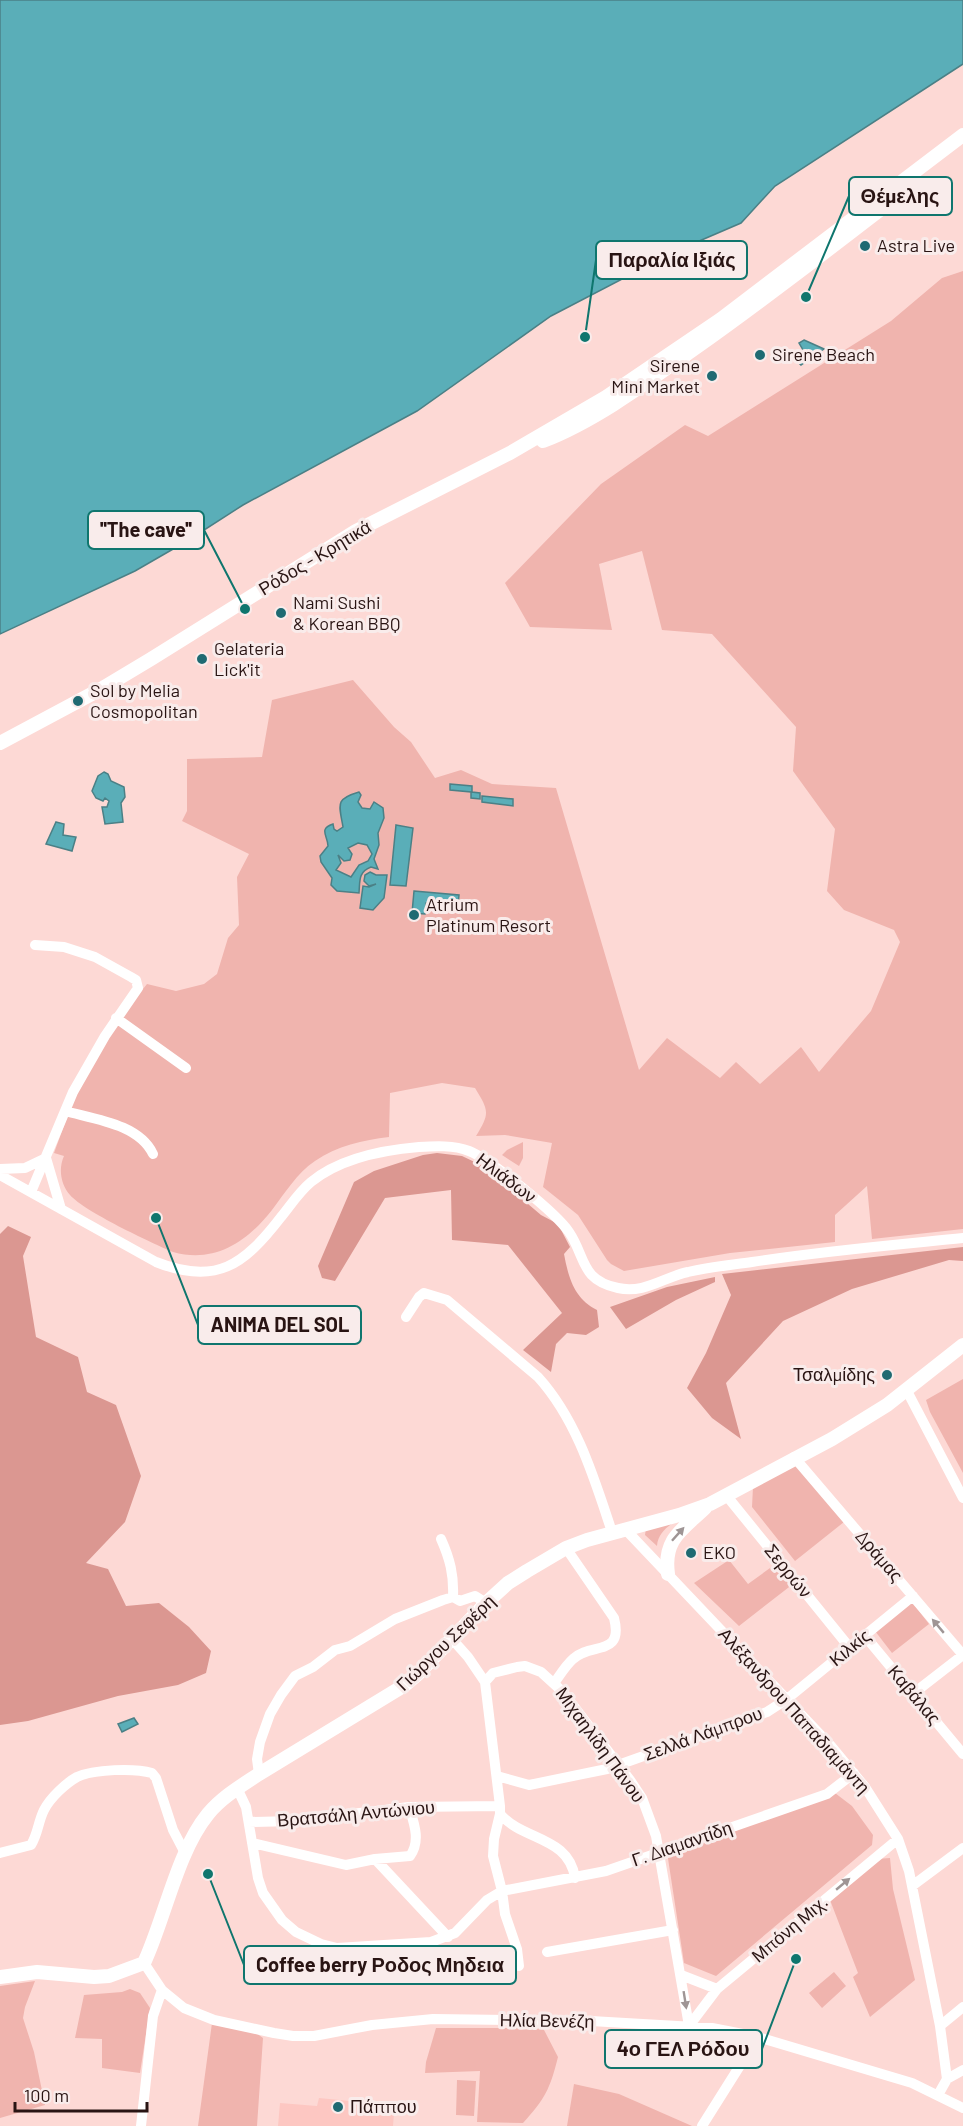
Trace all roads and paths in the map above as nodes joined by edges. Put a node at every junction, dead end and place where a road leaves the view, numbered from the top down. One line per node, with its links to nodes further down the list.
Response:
1 (963, 135): 3 (main road)
2 (963, 146): 3 (main road)
3 (510, 453): 4 (main road, Ρόδος - Κρητικά)
4 (0, 743)
5 (35, 945): 6 (street)
6 (116, 1018): 7 (street); 8 (street)
7 (186, 1068)
8 (65, 1111): 9 (street); 10 (street)
9 (153, 1154)
10 (46, 1158): 11 (street); 13 (street); 14 (street)
11 (0, 1169)
12 (0, 1175): 13 (street, Ηλιάδων)
13 (31, 1192): 14 (street, Ηλιάδων)
14 (61, 1209): 15 (street, Ηλιάδων)
15 (963, 1238)
16 (406, 1317): 23 (street)
17 (963, 1345): 18 (main road, Γιώργου Σεφέρη)
18 (907, 1391): 19 (main road, Γιώργου Σεφέρη); 21 (street)
19 (794, 1457): 20 (main road, Γιώργου Σεφέρη); 27 (street, Δράμας)
20 (726, 1495): 22 (main road, Γιώργου Σεφέρη); 32 (street, Σερρών)
21 (963, 1498)
22 (710, 1503): 23 (main road, Γιώργου Σεφέρη); 26 (main road, one-way to 22)
23 (618, 1530): 25 (main road, Γιώργου Σεφέρη); 26 (street, Αλέξανδρου Παπαδιαμάντη)
24 (441, 1539): 28 (street)
25 (566, 1548): 29 (main road, Γιώργου Σεφέρη); 35 (street)
26 (668, 1574): 37 (street, Αλέξανδρου Παπαδιαμάντη)
27 (913, 1596): 30 (street, Κιλκίς); 33 (street, Δράμας, one-way to 27)
28 (453, 1597): 29 (street); 41 (street)
29 (486, 1603): 31 (main road, Γιώργου Σεφέρη)
30 (865, 1636): 32 (street, Κιλκίς); 36 (street, Καβάλας)
31 (452, 1639): 34 (street); 41 (main road, Γιώργου Σεφέρη)
32 (850, 1648): 37 (street, Κιλκίς)
33 (963, 1655): 36 (street)
34 (485, 1682): 35 (street, Μιχαηλίδη Πάνου); 42 (street)
35 (555, 1682): 39 (street, Μιχαηλίδη Πάνου)
36 (914, 1693): 38 (street, Καβάλας)
37 (787, 1699): 39 (street, Σελλά Λάμπρου); 40 (street, Αλέξανδρου Παπαδιαμάντη)
38 (963, 1754)
39 (617, 1764): 42 (street, Σελλά Λάμπρου); 51 (street, Μιχαηλίδη Πάνου)
40 (854, 1773): 47 (street, Αλέξανδρου Παπαδιαμάντη); 51 (street, Γ. Διαμαντίδη)
41 (259, 1774): 43 (main road, Γιώργου Σεφέρη)
42 (497, 1776): 45 (street)
43 (237, 1788): 46 (street); 52 (main road, Γιώργου Σεφέρη)
44 (410, 1807): 45 (street, Βρατσάλη Αντώνιου); 46 (street, Βρατσάλη Αντώνιου); 53 (street)
45 (500, 1810): 54 (street); 56 (street)
46 (249, 1822): 48 (street)
47 (898, 1839): 55 (street, Αλέξανδρου Παπαδιαμάντη); 64 (street, Μπόνη Μιχ., one-way to 47)
48 (252, 1843): 53 (street); 58 (street)
49 (963, 1848): 55 (street)
50 (0, 1853): 52 (street)
51 (658, 1853): 54 (street, Γ. Διαμαντίδη); 57 (street, Μιχαηλίδη Πάνου)
52 (186, 1855): 60 (main road, Γιώργου Σεφέρη)
53 (375, 1859): 58 (street)
54 (575, 1878): 56 (street, Γ. Διαμαντίδη)
55 (912, 1886): 68 (street, Αλέξανδρου Παπαδιαμάντη)
56 (502, 1891): 58 (street); 61 (street)
57 (673, 1930): 59 (street); 62 (street, Μιχαηλίδη Πάνου)
58 (448, 1937)
59 (547, 1952)
60 (144, 1963): 63 (main road); 65 (street, Ηλία Βενέζη)
61 (519, 1966)
62 (681, 1975): 64 (street); 67 (street, Μιχαηλίδη Πάνου, one-way to 67)
63 (0, 1977)
64 (717, 1989): 67 (street, Μπόνη Μιχ.)
65 (162, 1990): 67 (street, Ηλία Βενέζη); 74 (street)
66 (963, 2007): 68 (street)
67 (689, 2025): 69 (street, Ηλία Βενέζη)
68 (940, 2025): 71 (street, Αλέξανδρου Παπαδιαμάντη)
69 (758, 2037): 72 (street, Ηλία Βενέζη); 75 (street)
70 (963, 2070): 71 (street)
71 (947, 2079): 72 (street)
72 (938, 2094): 73 (street, Ηλία Βενέζη)
73 (963, 2108)
74 (141, 2126)
75 (702, 2126)

